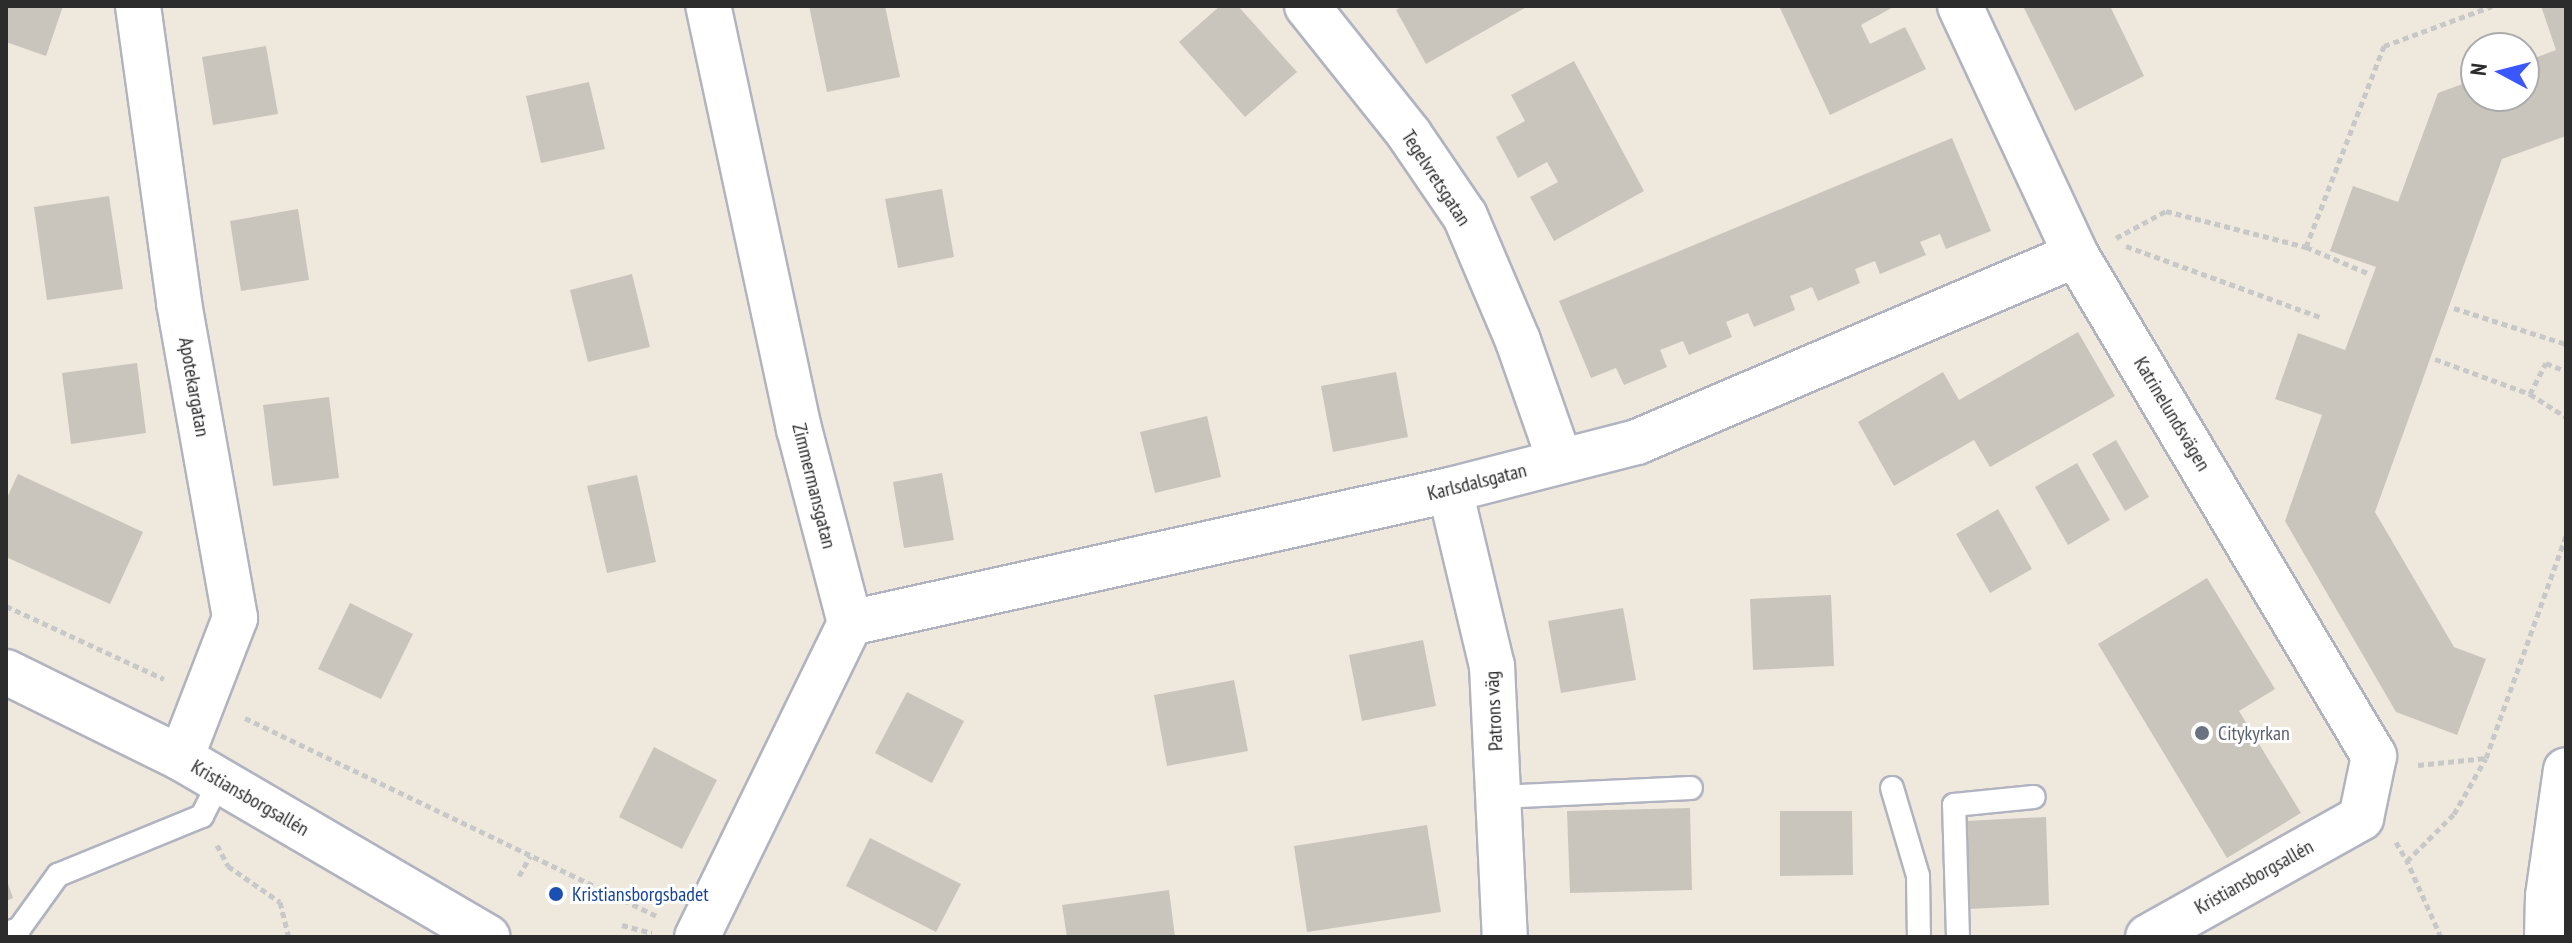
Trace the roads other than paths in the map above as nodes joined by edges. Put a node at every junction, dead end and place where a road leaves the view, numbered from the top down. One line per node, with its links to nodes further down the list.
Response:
1 (138, 6): 10 (street, Apotekargatan)
2 (708, 6): 8 (street, Zimmermansgatan)
3 (1307, 6): 6 (street, Tegelvretsgatan)
4 (1960, 6): 5 (street, Katrinelundsvägen)
5 (2094, 248): 6 (street, Karlsdalsgatan); 17 (street, Katrinelundsvägen)
6 (1560, 461): 7 (street, Karlsdalsgatan)
7 (1450, 490): 8 (street, Karlsdalsgatan); 14 (street, Patrons väg)
8 (850, 623): 18 (street)
9 (6, 672): 10 (street, Kristiansborgsallén)
10 (181, 758): 16 (street, Kristiansborgsallén)
11 (2566, 770): 25 (street)
12 (1691, 788): 14 (lane)
13 (1892, 788): 22 (lane)
14 (1499, 797): 21 (street, Patrons väg)
15 (2034, 797): 23 (lane)
16 (211, 798): 19 (lane); 20 (street, Kristiansborgsallén)
17 (2361, 818): 24 (street, Kristiansborgsallén)
18 (688, 932)
19 (6, 933)
20 (487, 937)
21 (1505, 937)
22 (1919, 937)
23 (1958, 937)
24 (2148, 937)
25 (2547, 937)

